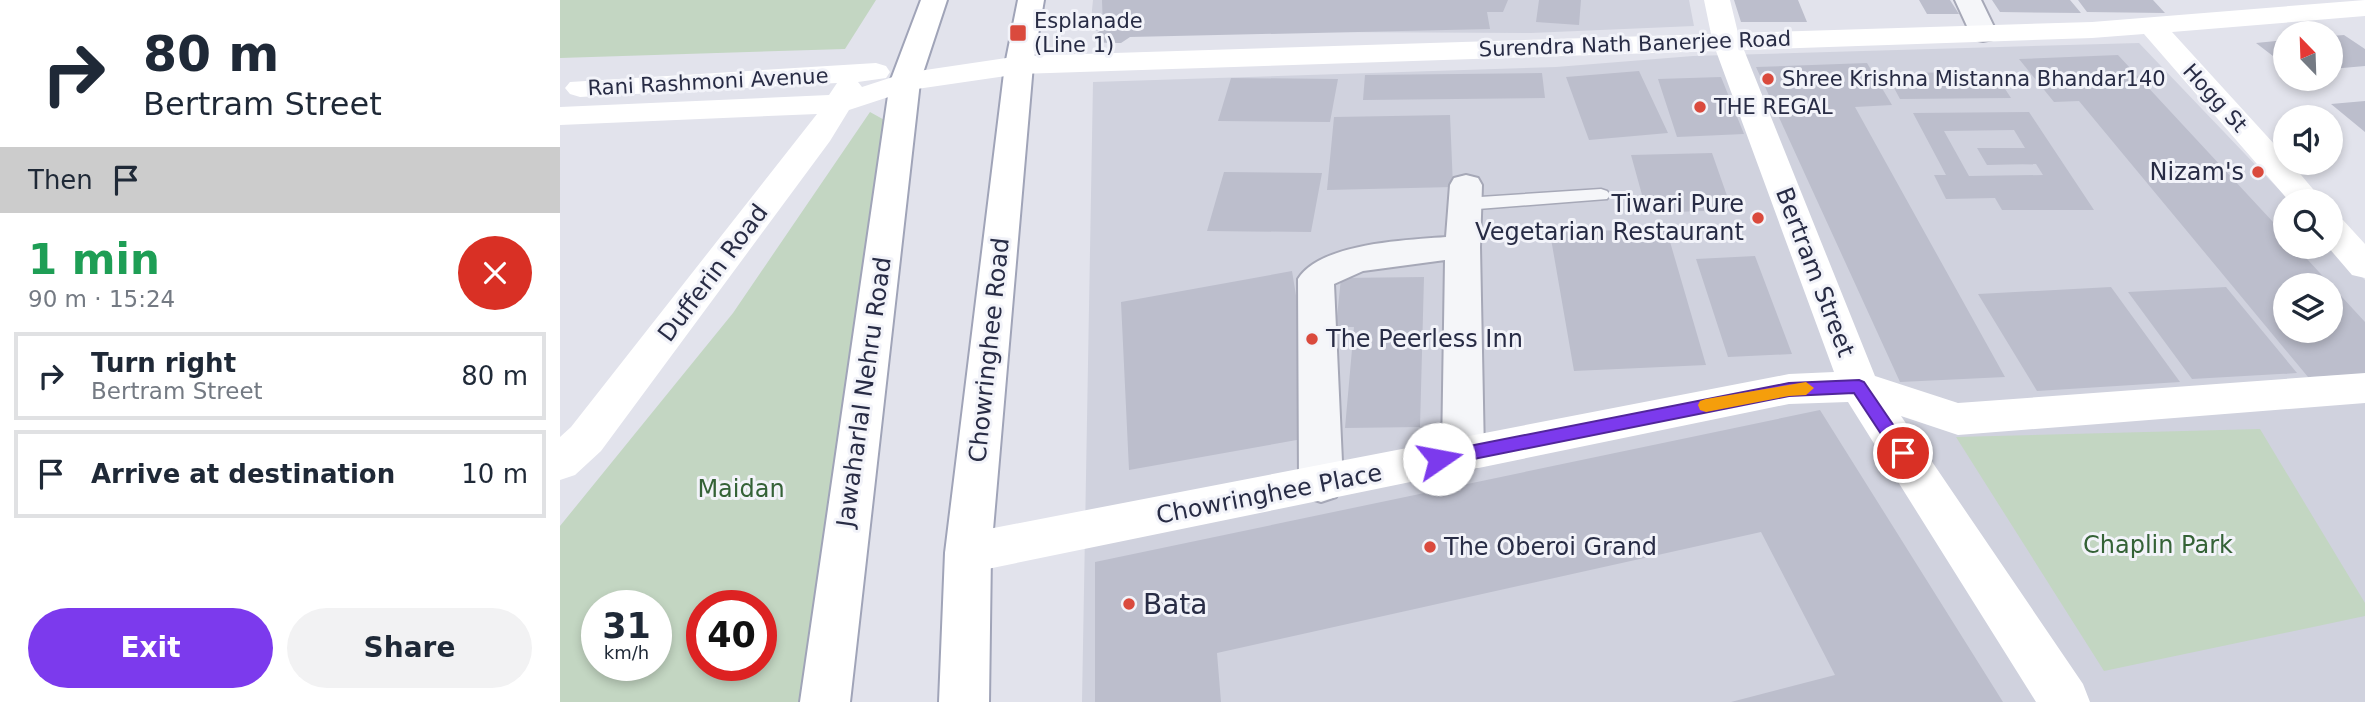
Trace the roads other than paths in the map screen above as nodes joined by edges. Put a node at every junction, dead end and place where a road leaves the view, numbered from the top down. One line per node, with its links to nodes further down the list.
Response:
1 (934, 0): 10 (main road)
2 (1031, 0): 9 (main road, Chowringhee Road)
3 (1717, 0): 8 (main road, Bertram Street)
4 (1968, 0): 7 (street)
5 (2365, 8): 6 (main road, Surendra Nath Banerjee Road)
6 (2151, 25): 7 (main road, Surendra Nath Banerjee Road); 14 (main road, Hogg St)
7 (1983, 33): 8 (main road, Surendra Nath Banerjee Road)
8 (1726, 40): 9 (main road, Surendra Nath Banerjee Road); 20 (main road, Bertram Street)
9 (1020, 58): 10 (main road, Surendra Nath Banerjee Road); 25 (main road, Chowringhee Road)
10 (908, 74): 12 (main road, Surendra Nath Banerjee Road); 26 (main road, Jawaharlal Nehru Road)
11 (560, 89): 12 (main road, Rani Rashmoni Avenue)
12 (847, 90): 13 (main road); 23 (main road, Dufferin Road)
13 (560, 116)
14 (2296, 189)
15 (1465, 194): 16 (lane); 18 (street)
16 (1601, 195)
17 (2343, 241): 19 (main road)
18 (1463, 247): 22 (street); 24 (street)
19 (2365, 266)
20 (1859, 386): 21 (main road); 22 (main road, Chowringhee Place); 28 (main road, Bertram Street)
21 (2365, 388)
22 (1462, 454): 24 (main road, Chowringhee Place)
23 (560, 463)
24 (1321, 484): 25 (main road, Chowringhee Place)
25 (968, 553): 27 (main road, Chowringhee Road)
26 (825, 702)
27 (964, 702)
28 (2065, 702)

